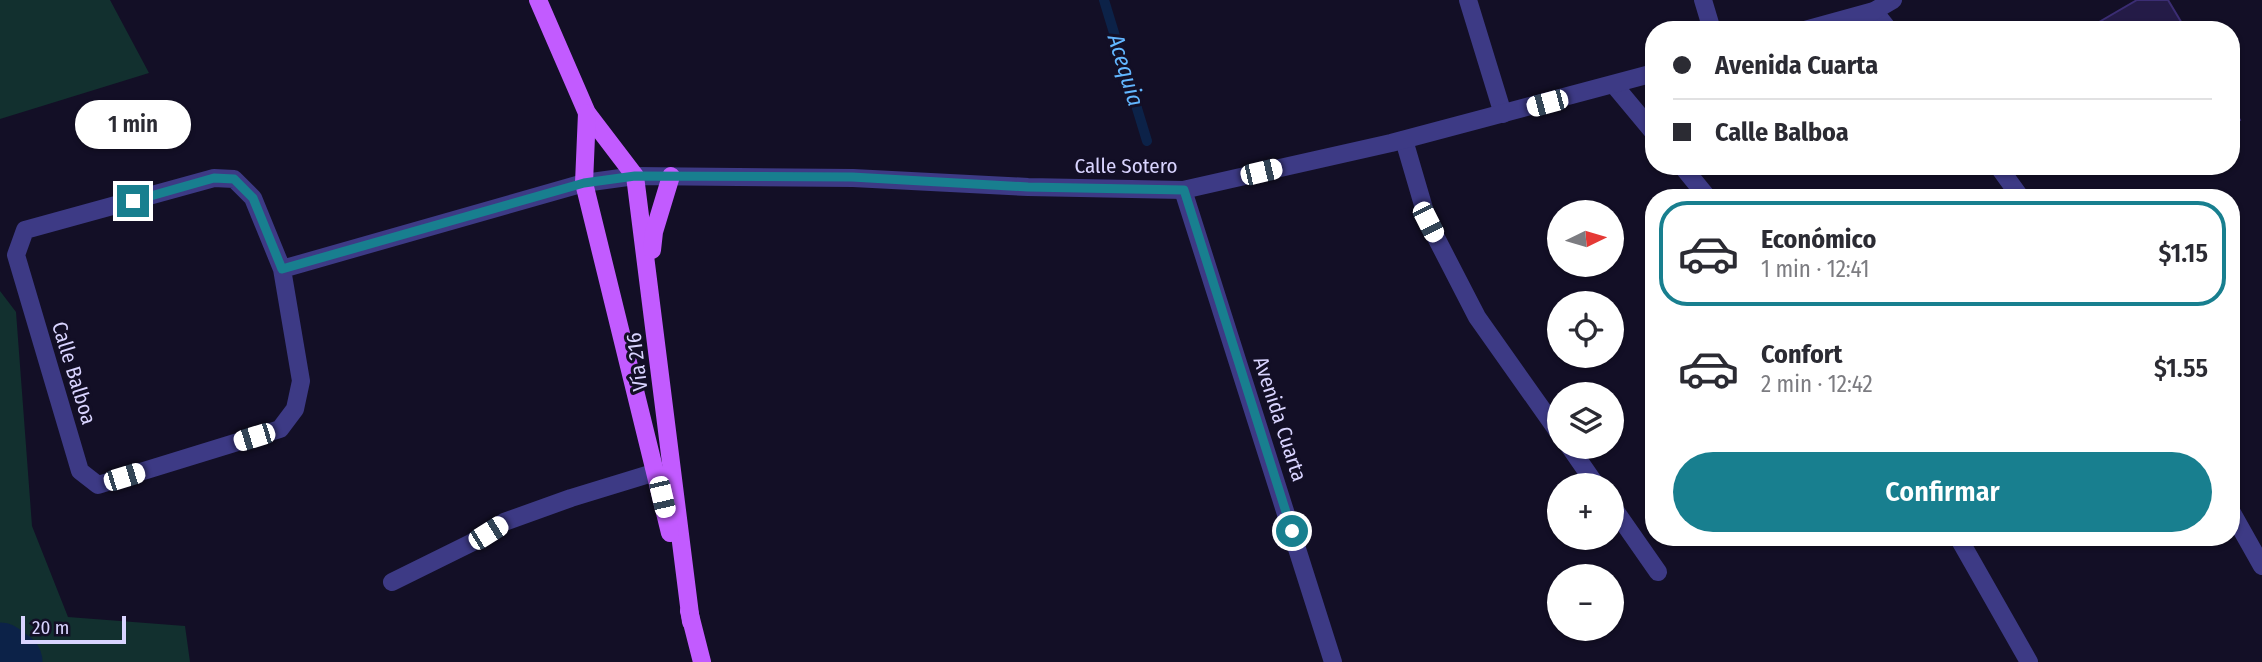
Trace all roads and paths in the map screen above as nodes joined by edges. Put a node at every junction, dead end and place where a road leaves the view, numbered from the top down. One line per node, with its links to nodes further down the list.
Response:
1 (538, 0): 11 (main road, Vía 216)
2 (1468, 0): 12 (street)
3 (1703, 0): 6 (street)
4 (1893, 0): 5 (street)
5 (1874, 11): 7 (street); 8 (street)
6 (1709, 21)
7 (1838, 21)
8 (1882, 21)
9 (1645, 76): 10 (street, Calle Sotero)
10 (1614, 85): 12 (street, Calle Sotero); 13 (street)
11 (587, 113): 16 (main road, Vía 216); 18 (main road, Vía 216)
12 (1503, 114): 14 (street, Calle Sotero)
13 (1645, 122)
14 (1404, 140): 20 (street, Calle Sotero); 23 (street)
15 (1689, 175): 19 (street)
16 (635, 176): 17 (street, Calle Sotero); 18 (street, Calle Sotero); 22 (main road, Vía 216)
17 (671, 176): 20 (street, Calle Sotero); 22 (main road)
18 (584, 183): 21 (street); 24 (main road, Vía 216)
19 (1701, 189)
20 (1184, 190): 33 (street, Avenida Cuarta)
21 (282, 269): 21 (street, Calle Balboa)
22 (650, 281): 31 (main road, Vía 216)
23 (1547, 416)
24 (656, 472): 30 (street); 31 (main road, Vía 216)
25 (1624, 523): 29 (street)
26 (2240, 527): 28 (street)
27 (1963, 546): 34 (street)
28 (2262, 566)
29 (1658, 572)
30 (392, 582)
31 (691, 622): 32 (main road, Vía 216)
32 (702, 662)
33 (1333, 662)
34 (2029, 662)

